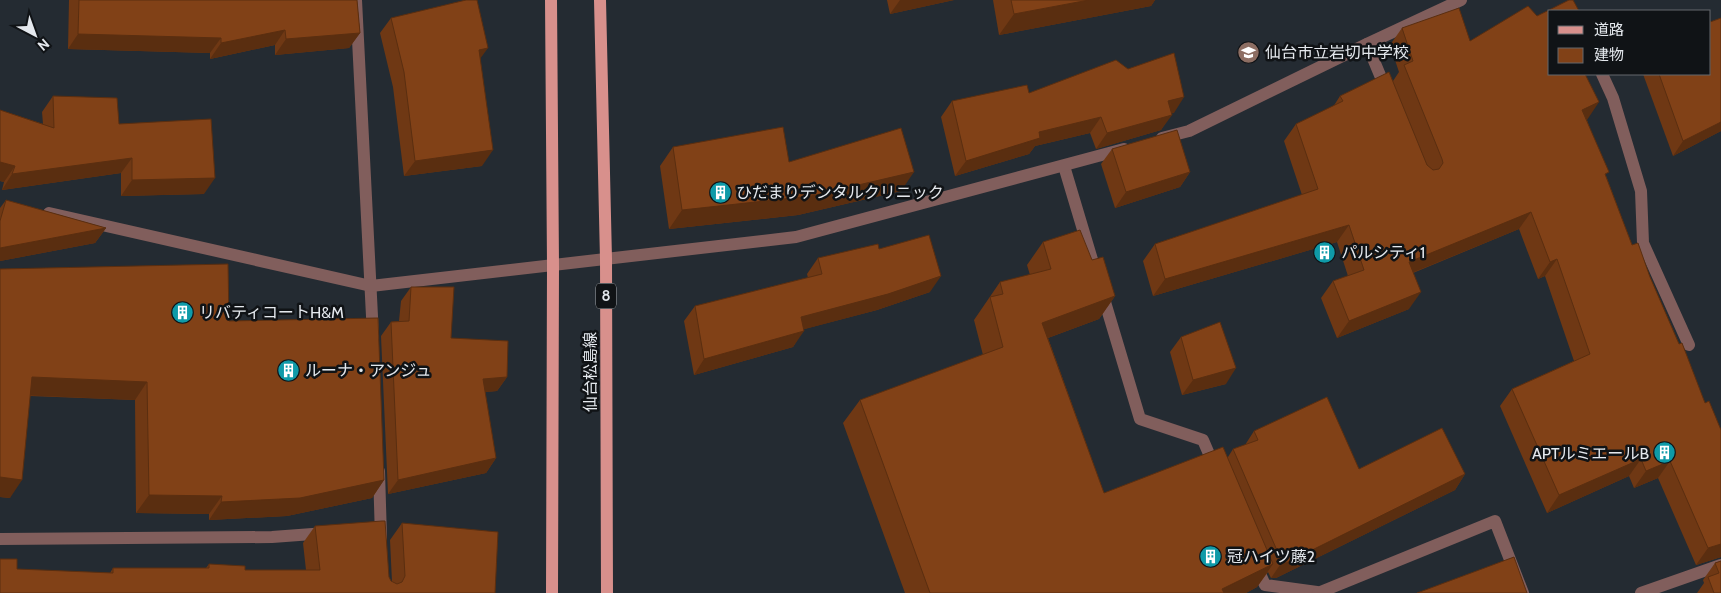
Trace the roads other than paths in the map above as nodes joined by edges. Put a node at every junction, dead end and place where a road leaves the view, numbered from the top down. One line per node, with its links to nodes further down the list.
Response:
1 (356, 0): 14 (street)
2 (551, 0): 13 (main road)
3 (600, 0): 12 (main road, 仙台松島線 / 8)
4 (1460, 0): 5 (street)
5 (1367, 44): 7 (street); 8 (street)
6 (1602, 75): 16 (street)
7 (1393, 107)
8 (1153, 141)
9 (1135, 146): 10 (street)
10 (1064, 166): 12 (street); 18 (street)
11 (38, 210): 14 (street)
12 (606, 260): 13 (street); 25 (main road, 仙台松島線 / 8)
13 (553, 266): 14 (street); 24 (main road)
14 (371, 286): 15 (street)
15 (374, 344)
16 (1689, 345)
17 (378, 460): 21 (street)
18 (1219, 476)
19 (341, 532): 20 (street)
20 (0, 539)
21 (382, 547)
22 (1253, 558): 26 (street)
23 (1721, 565): 28 (street)
24 (552, 593)
25 (607, 593)
26 (1318, 593): 27 (street)
27 (1523, 593)
28 (1641, 593)

